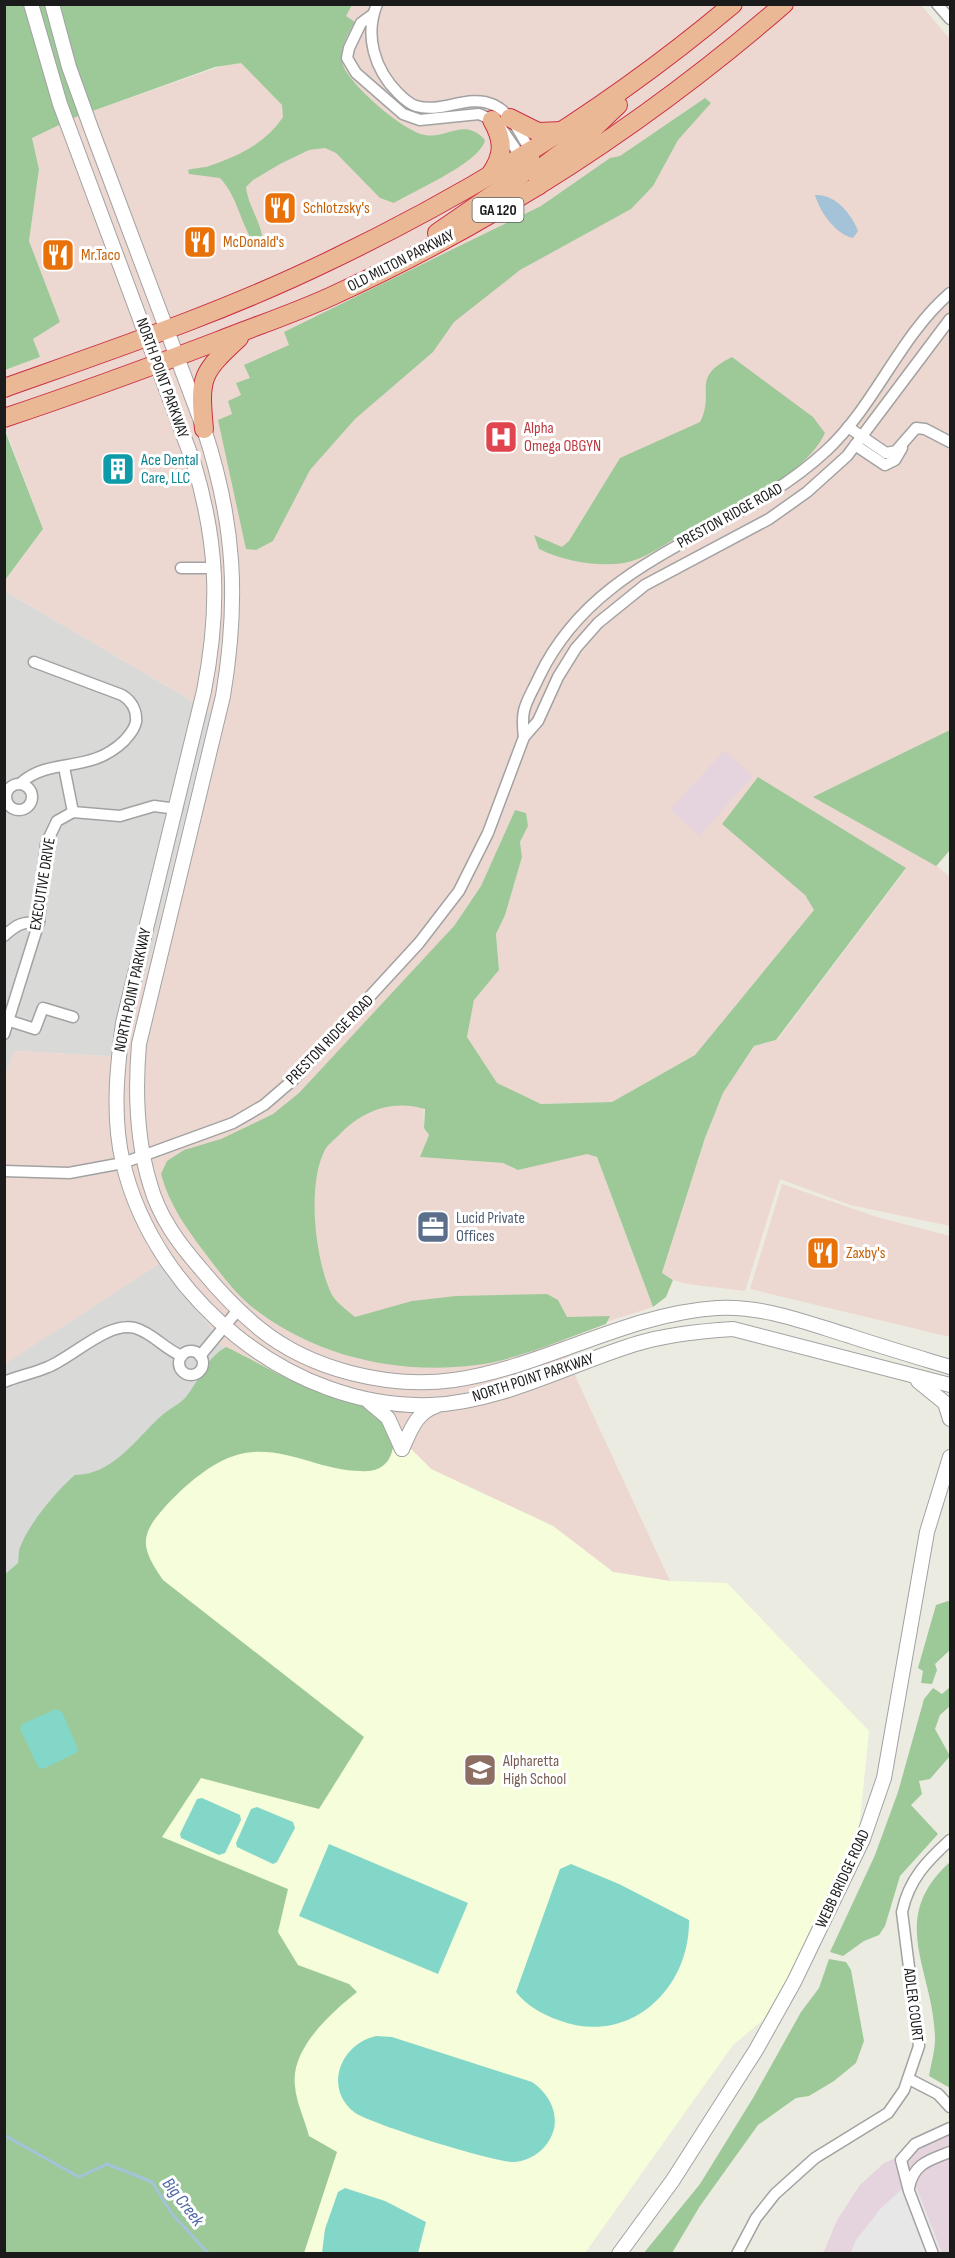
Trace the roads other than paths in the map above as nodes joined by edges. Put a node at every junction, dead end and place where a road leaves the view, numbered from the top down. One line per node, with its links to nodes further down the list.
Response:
1 (31, 4): 20 (street, NORTH POINT PARKWAY)
2 (52, 4): 18 (street, NORTH POINT PARKWAY)
3 (733, 4): 10 (highway, OLD MILTON PARKWAY / GA 120)
4 (774, 4): 9 (highway)
5 (784, 4): 9 (highway, OLD MILTON PARKWAY / GA 120)
6 (937, 4): 8 (street)
7 (374, 10): 11 (street); 12 (street)
8 (951, 19)
9 (762, 24): 14 (highway, OLD MILTON PARKWAY / GA 120)
10 (637, 79): 13 (highway, OLD MILTON PARKWAY / GA 120); 14 (highway)
11 (510, 118): 13 (highway); 14 (street)
12 (492, 120): 14 (street); 15 (highway)
13 (564, 130): 14 (highway, OLD MILTON PARKWAY / GA 120)
14 (535, 168): 15 (highway, OLD MILTON PARKWAY / GA 120); 19 (highway, OLD MILTON PARKWAY / GA 120)
15 (489, 176): 18 (highway, OLD MILTON PARKWAY / GA 120)
16 (951, 293): 25 (street, PRESTON RIDGE ROAD)
17 (951, 319): 27 (street, PRESTON RIDGE ROAD)
18 (167, 330): 20 (highway, OLD MILTON PARKWAY / GA 120); 21 (street, NORTH POINT PARKWAY)
19 (248, 330): 21 (highway, OLD MILTON PARKWAY / GA 120); 26 (highway)
20 (148, 337): 22 (street, NORTH POINT PARKWAY); 23 (highway, OLD MILTON PARKWAY / GA 120)
21 (177, 356): 22 (highway, OLD MILTON PARKWAY / GA 120); 26 (street, NORTH POINT PARKWAY)
22 (157, 363): 24 (highway, OLD MILTON PARKWAY / GA 120); 30 (street, NORTH POINT PARKWAY)
23 (4, 388)
24 (4, 418)
25 (848, 427): 27 (street); 32 (street, PRESTON RIDGE ROAD)
26 (204, 429): 42 (street, NORTH POINT PARKWAY)
27 (858, 441): 28 (street); 32 (street, PRESTON RIDGE ROAD)
28 (951, 442)
29 (181, 568): 30 (street)
30 (215, 568): 35 (street, NORTH POINT PARKWAY)
31 (34, 662): 33 (street)
32 (524, 737): 42 (street, PRESTON RIDGE ROAD)
33 (64, 767): 34 (street); 36 (street)
34 (22, 782)
35 (177, 809): 36 (street); 43 (street, NORTH POINT PARKWAY)
36 (73, 812): 37 (street, EXECUTIVE DRIVE)
37 (39, 922): 38 (street); 40 (street, EXECUTIVE DRIVE)
38 (4, 936)
39 (73, 1017): 40 (street)
40 (10, 1021): 41 (street, EXECUTIVE DRIVE)
41 (4, 1034)
42 (143, 1156): 43 (street, PRESTON RIDGE ROAD); 45 (street, NORTH POINT PARKWAY)
43 (123, 1163): 44 (street, PRESTON RIDGE ROAD); 46 (street, NORTH POINT PARKWAY)
44 (4, 1171)
45 (238, 1310): 46 (street); 49 (street, NORTH POINT PARKWAY)
46 (223, 1326): 48 (street); 53 (street, NORTH POINT PARKWAY)
47 (182, 1356): 48 (street); 48 (street); 51 (street)
48 (200, 1356)
49 (951, 1366)
50 (906, 1373): 52 (street, NORTH POINT PARKWAY); 54 (street, NORTH POINT PARKWAY); 55 (street)
51 (4, 1382)
52 (951, 1385)
53 (365, 1400): 54 (street, NORTH POINT PARKWAY); 54 (street)
54 (445, 1403)
55 (951, 1419)
56 (951, 1457): 63 (street, WEBB BRIDGE ROAD)
57 (951, 1840): 58 (street, ADLER COURT)
58 (909, 2079): 59 (street); 64 (street, ADLER COURT)
59 (951, 2107)
60 (951, 2128): 62 (street)
61 (951, 2152): 62 (street)
62 (909, 2192): 65 (street)
63 (619, 2253)
64 (737, 2253)
65 (933, 2253)

